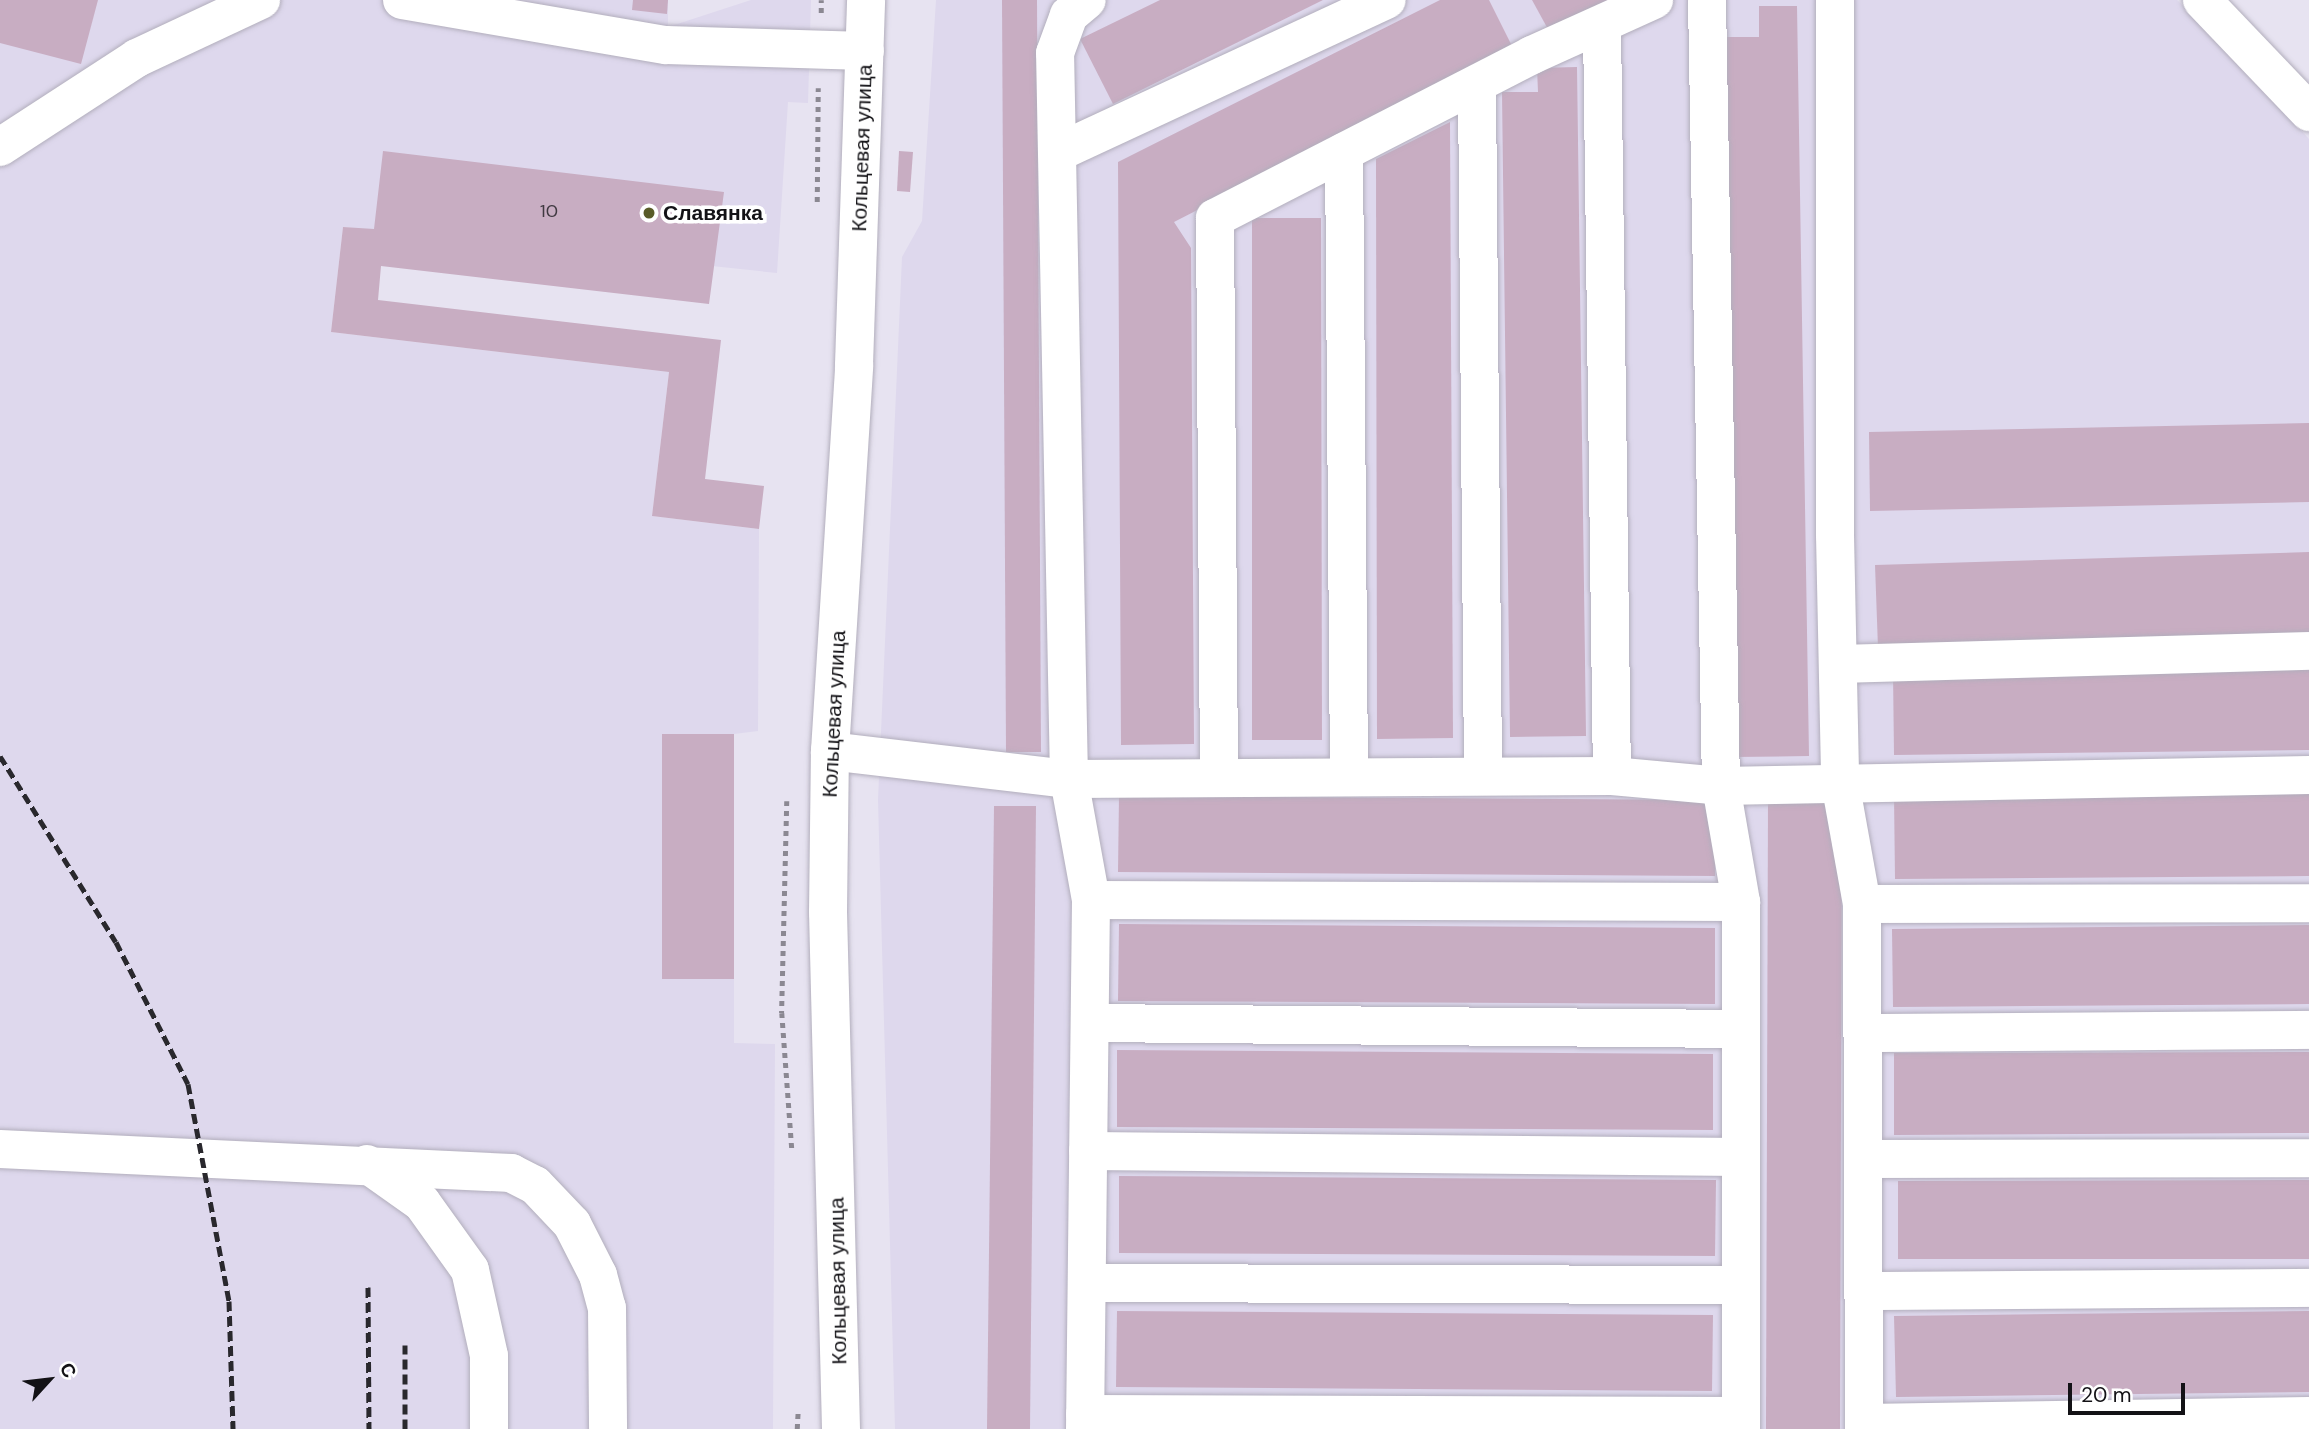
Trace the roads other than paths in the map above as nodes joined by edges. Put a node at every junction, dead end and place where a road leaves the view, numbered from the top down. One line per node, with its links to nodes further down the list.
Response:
1 (261, 0): 15 (street)
2 (402, 0): 10 (street)
3 (866, 0): 12 (street, Кольцевая улица)
4 (1087, 0): 16 (street)
5 (1387, 0): 16 (street)
6 (1654, 0): 11 (street)
7 (1706, 0): 28 (street)
8 (1835, 0): 19 (street)
9 (2202, 0): 14 (street)
10 (484, 10): 12 (street)
11 (1602, 25): 13 (street); 25 (street)
12 (865, 51): 20 (street, Кольцевая улица)
13 (1477, 85): 17 (street); 24 (street)
14 (2309, 111)
15 (0, 147)
16 (1061, 151): 26 (street)
17 (1343, 152): 21 (street); 23 (street)
18 (2309, 651): 19 (street)
19 (1840, 664): 27 (street)
20 (830, 751): 26 (street); 53 (street, Кольцевая улица)
21 (1219, 775): 23 (street); 26 (street)
22 (2309, 775): 27 (street)
23 (1349, 776): 24 (street)
24 (1483, 776): 25 (street)
25 (1612, 776): 28 (street)
26 (1069, 779): 29 (street)
27 (1840, 782): 28 (street); 32 (street)
28 (1721, 786): 30 (street)
29 (1091, 900): 30 (street); 33 (street)
30 (1741, 902): 34 (street)
31 (2309, 902): 32 (street)
32 (1862, 904): 36 (street)
33 (1090, 1023): 34 (street); 38 (street)
34 (1741, 1029): 39 (street)
35 (2309, 1030): 36 (street)
36 (1863, 1033): 41 (street)
37 (0, 1149): 42 (street)
38 (1088, 1151): 39 (street); 43 (street)
39 (1741, 1157): 44 (street)
40 (2309, 1158): 41 (street)
41 (1863, 1159): 46 (street)
42 (368, 1164): 51 (street); 52 (street)
43 (1087, 1283): 44 (street); 48 (street)
44 (1741, 1284): 49 (street)
45 (2309, 1288): 46 (street)
46 (1863, 1291): 50 (street)
47 (2309, 1416): 50 (street)
48 (1085, 1422): 49 (street)
49 (1741, 1422)
50 (1864, 1426)
51 (489, 1429)
52 (608, 1429)
53 (841, 1429)

